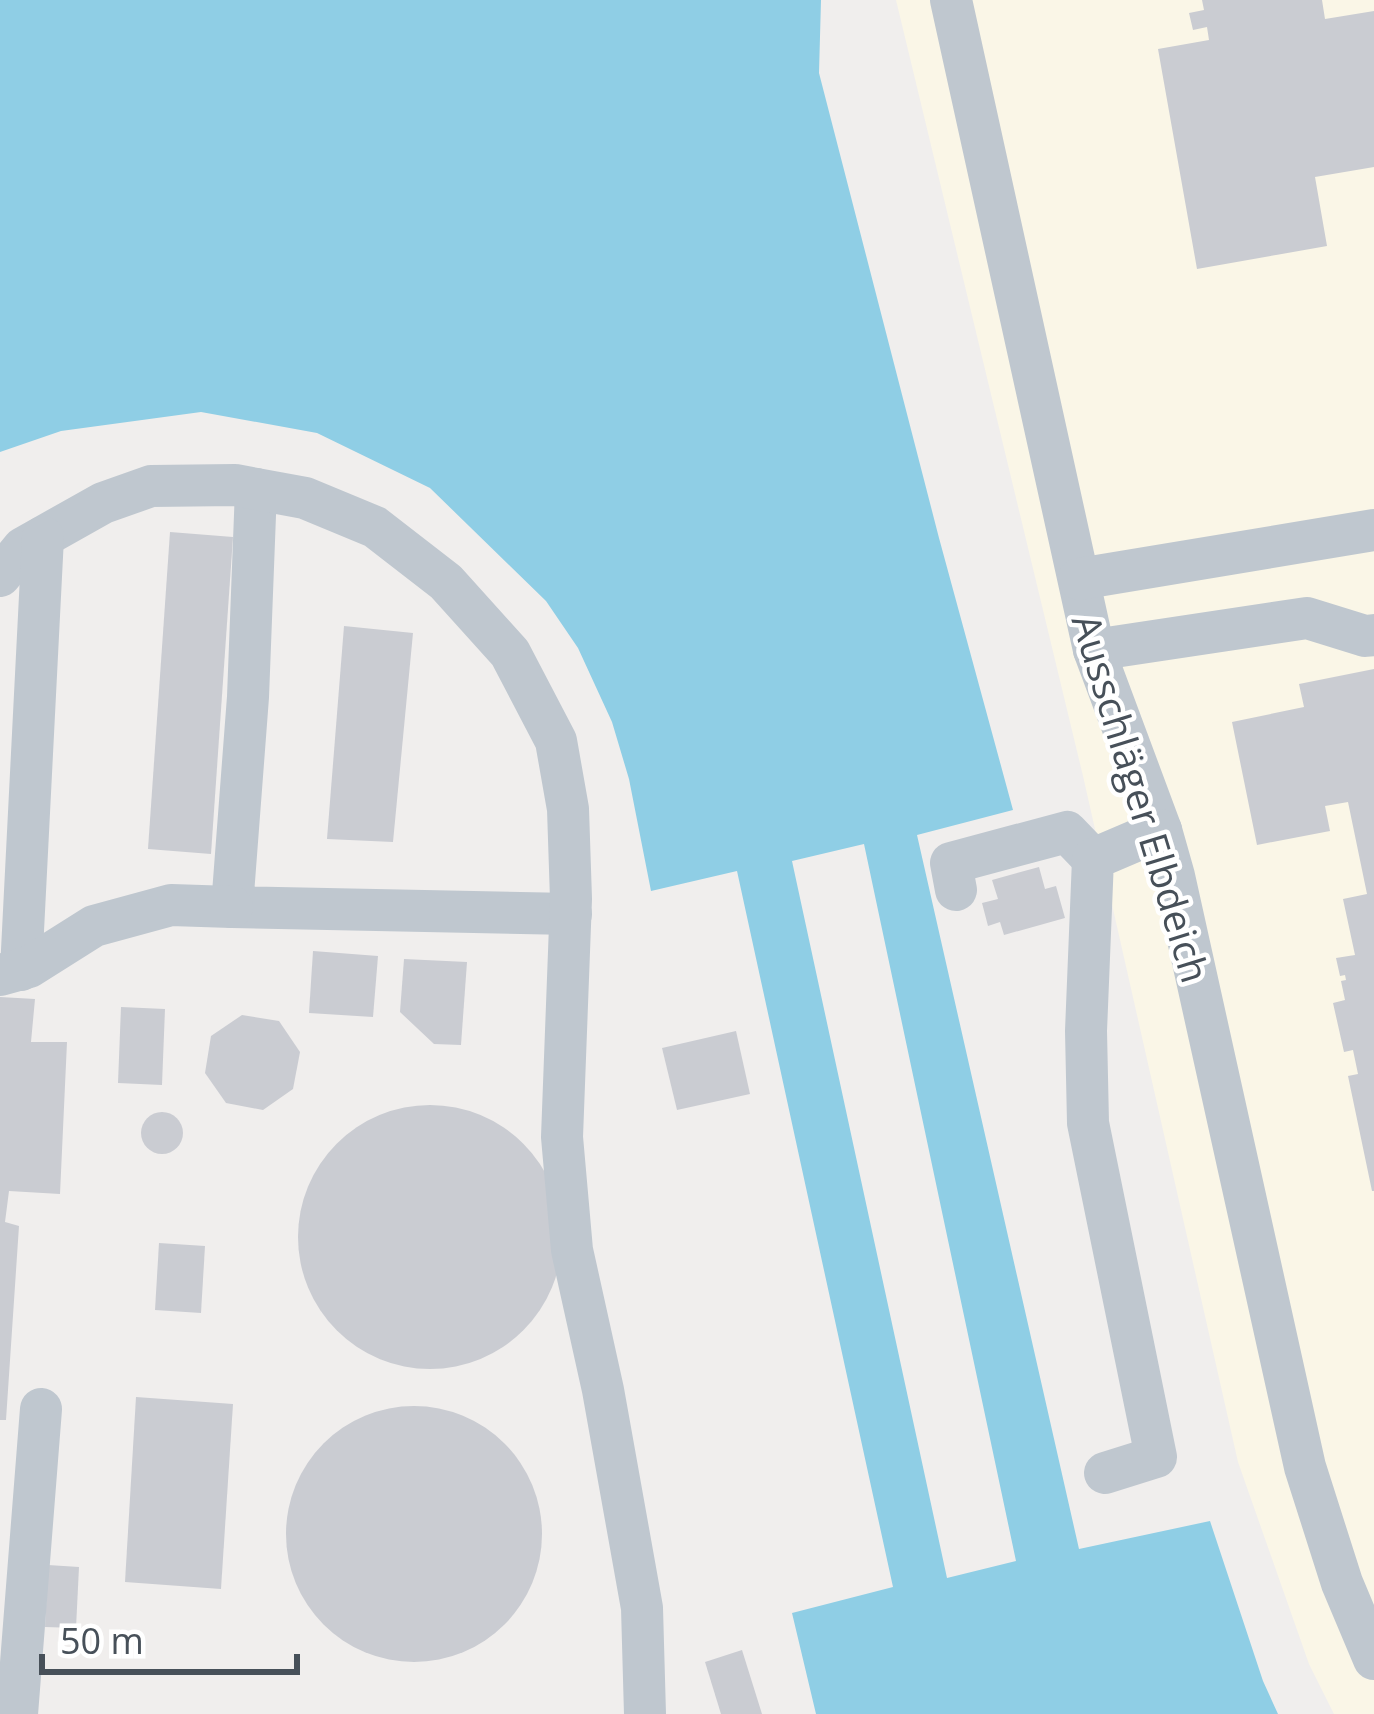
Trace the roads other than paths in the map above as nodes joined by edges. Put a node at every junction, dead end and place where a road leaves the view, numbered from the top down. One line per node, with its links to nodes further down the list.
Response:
1 (951, 0): 6 (street, Ausschläger Elbdeich)
2 (256, 489): 4 (street); 12 (street); 13 (street)
3 (1374, 530): 6 (street)
4 (43, 537): 5 (street); 14 (street)
5 (0, 575)
6 (1079, 580): 8 (street, Ausschläger Elbdeich)
7 (1374, 635): 8 (street)
8 (1094, 650): 9 (street, Ausschläger Elbdeich)
9 (1161, 830): 10 (street); 17 (street, Ausschläger Elbdeich)
10 (1093, 860): 11 (street); 16 (street)
11 (956, 890)
12 (232, 907): 13 (street); 14 (street)
13 (571, 914): 19 (street)
14 (10, 973)
15 (41, 1408): 18 (street)
16 (1105, 1473)
17 (1374, 1660)
18 (16, 1714)
19 (645, 1714)

